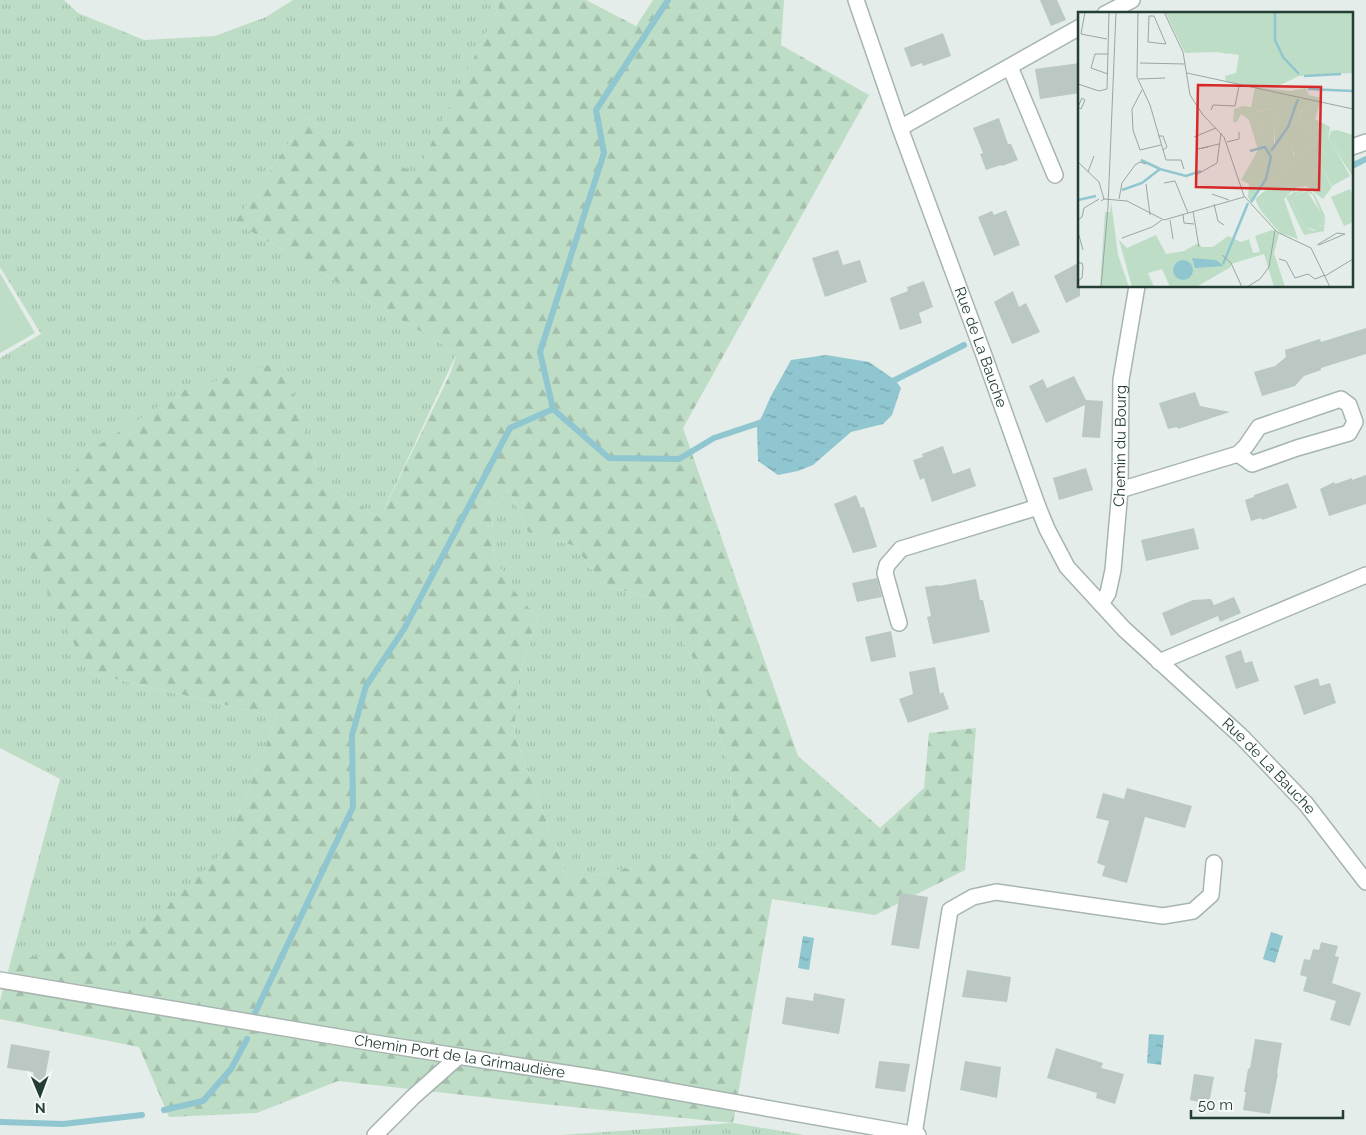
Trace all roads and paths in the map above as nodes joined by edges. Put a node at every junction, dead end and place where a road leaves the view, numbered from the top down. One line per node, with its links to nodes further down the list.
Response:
1 (856, 0): 6 (street, Rue de La Bauche)
2 (1132, 0): 3 (street)
3 (1109, 12)
4 (1078, 29): 5 (street)
5 (1010, 67): 6 (street); 9 (street)
6 (900, 128): 13 (street, Rue de La Bauche)
7 (1366, 142): 8 (street)
8 (1354, 146)
9 (1055, 175)
10 (1137, 288): 12 (street, Chemin du Bourg)
11 (1238, 454): 11 (street); 12 (street)
12 (1120, 490): 15 (street, Chemin du Bourg)
13 (1038, 507): 15 (street, Rue de La Bauche); 16 (street)
14 (1366, 575): 17 (street)
15 (1101, 604): 17 (street, Rue de La Bauche)
16 (899, 623)
17 (1159, 662): 19 (street, Rue de La Bauche)
18 (1214, 864): 23 (street)
19 (1366, 882)
20 (0, 980): 21 (street, Chemin Port de la Grimaudière)
21 (458, 1056): 22 (street); 23 (street, Chemin Port de la Grimaudière)
22 (375, 1135)
23 (916, 1135)

